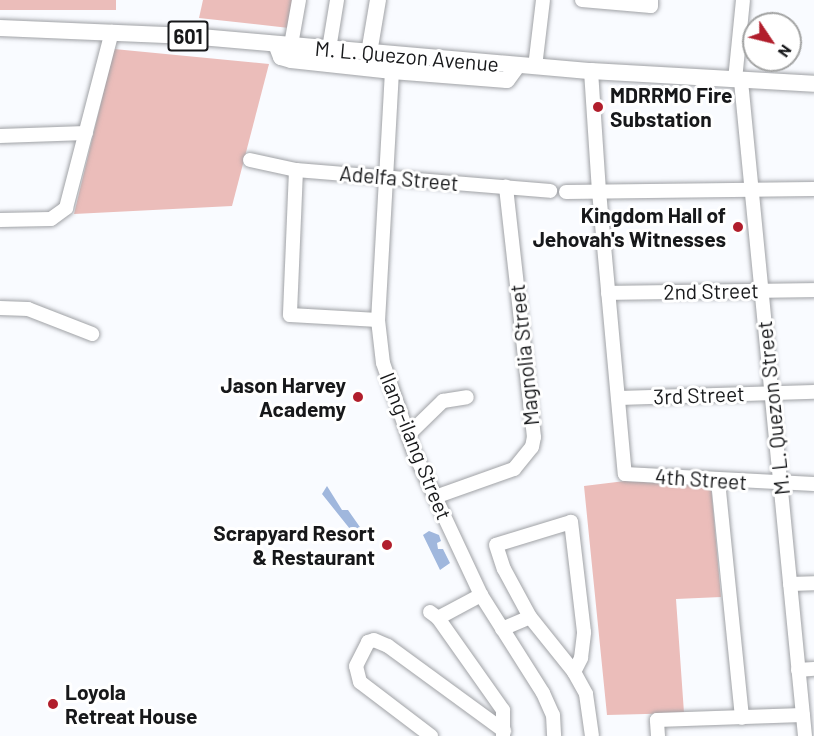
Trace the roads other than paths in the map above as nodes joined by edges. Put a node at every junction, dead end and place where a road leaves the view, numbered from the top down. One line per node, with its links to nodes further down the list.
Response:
1 (299, 0): 12 (street)
2 (337, 0): 13 (street)
3 (378, 0): 14 (main road)
4 (543, 0): 16 (street)
5 (582, 0): 7 (street)
6 (743, 0): 19 (street, M. L. Quezon Street)
7 (651, 3)
8 (0, 28): 9 (main road, M. L. Quezon Avenue / 601)
9 (33, 30): 10 (main road, M. L. Quezon Avenue / 601); 11 (main road)
10 (112, 32): 12 (main road, M. L. Quezon Avenue / 601); 21 (street)
11 (0, 35)
12 (283, 45): 13 (main road, M. L. Quezon Avenue / 601); 17 (main road)
13 (329, 49): 14 (main road, M. L. Quezon Avenue / 601)
14 (369, 53): 15 (main road, M. L. Quezon Avenue / 601)
15 (517, 66): 16 (main road, M. L. Quezon Avenue / 601); 17 (main road)
16 (535, 67): 18 (main road, M. L. Quezon Avenue / 601)
17 (392, 71): 25 (street, Ilang-ilang Street)
18 (591, 71): 19 (main road, M. L. Quezon Avenue / 601); 30 (street)
19 (738, 80): 20 (main road, M. L. Quezon Avenue / 601); 29 (street, M. L. Quezon Street)
20 (814, 84)
21 (86, 134): 22 (street); 32 (street)
22 (0, 136)
23 (250, 160): 24 (street, Adelfa Street)
24 (296, 170): 25 (street, Adelfa Street); 37 (street)
25 (384, 177): 26 (street, Adelfa Street); 37 (street, Ilang-ilang Street)
26 (507, 187): 28 (street, Adelfa Street); 47 (street, Magnolia Street)
27 (814, 189): 29 (street)
28 (549, 190)
29 (750, 190): 30 (street); 33 (street, M. L. Quezon Street)
30 (599, 191): 31 (street); 35 (street)
31 (566, 192)
32 (0, 220)
33 (761, 290): 34 (street, 2nd Street); 35 (street, 2nd Street); 39 (street, M. L. Quezon Street)
34 (814, 290)
35 (608, 293): 42 (street)
36 (0, 308): 38 (street)
37 (378, 320): 43 (street, Ilang-ilang Street)
38 (92, 334)
39 (771, 392): 40 (street, 3rd Street); 42 (street, 3rd Street); 45 (street, M. L. Quezon Street)
40 (814, 392)
41 (467, 397): 43 (street)
42 (619, 398): 44 (street, 4th Street)
43 (408, 435): 47 (street, Ilang-ilang Street)
44 (718, 481): 45 (street, 4th Street); 57 (street)
45 (782, 484): 46 (street, 4th Street); 49 (street, M. L. Quezon Street)
46 (814, 484)
47 (435, 497): 50 (street, Ilang-ilang Street)
48 (814, 583): 49 (street)
49 (790, 584): 54 (street, M. L. Quezon Street)
50 (481, 596): 52 (street, Ilang-ilang Street); 58 (street)
51 (530, 617): 52 (street); 55 (street); 55 (street)
52 (502, 629): 60 (street, Ilang-ilang Street)
53 (814, 669): 54 (street)
54 (798, 670): 56 (street, M. L. Quezon Street)
55 (574, 672): 61 (street)
56 (803, 715): 57 (street); 63 (street, M. L. Quezon Street)
57 (742, 718): 62 (street)
58 (504, 734): 59 (street)
59 (430, 736)
60 (554, 736)
61 (592, 736)
62 (658, 736)
63 (805, 736)

